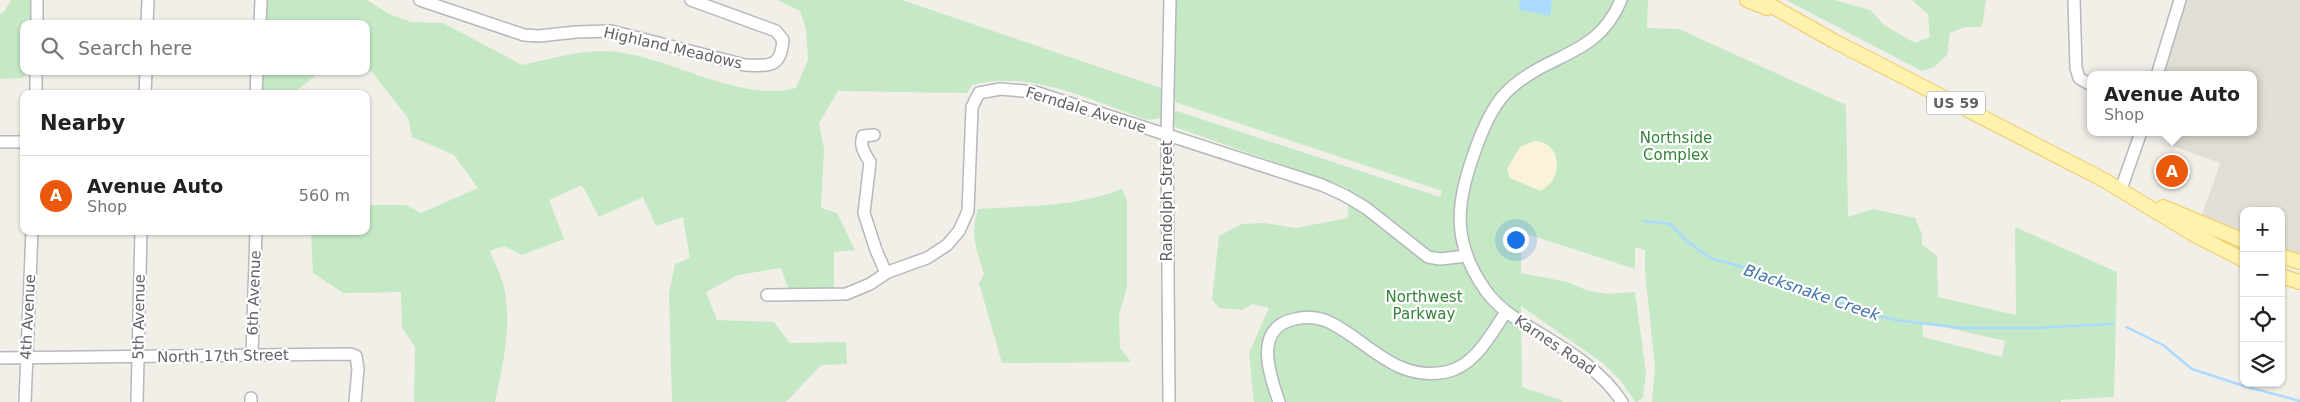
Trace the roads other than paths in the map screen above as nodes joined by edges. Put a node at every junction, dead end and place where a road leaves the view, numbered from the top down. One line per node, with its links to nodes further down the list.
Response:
1 (37, 0): 13 (street)
2 (148, 0): 14 (street)
3 (261, 0): 15 (street)
4 (420, 0): 5 (street, Highland Meadows)
5 (692, 0)
6 (1170, 0): 24 (street, Randolph Street)
7 (1621, 0): 36 (street)
8 (1747, 0): 12 (main road, US 59)
9 (1761, 0): 12 (main road, US 59)
10 (2074, 0): 20 (street)
11 (2180, 0): 16 (street)
12 (1780, 12): 31 (main road, US 59)
13 (36, 20)
14 (147, 20)
15 (260, 20)
16 (2158, 71)
17 (36, 75): 21 (street)
18 (146, 75): 22 (street)
19 (257, 75): 23 (street)
20 (2087, 82)
21 (36, 90)
22 (145, 90)
23 (256, 90)
24 (1167, 134): 36 (street, Ferndale Avenue); 40 (street, Ferndale Avenue); 52 (street, Randolph Street)
25 (874, 135): 30 (street)
26 (2140, 136): 31 (street)
27 (0, 142): 28 (street)
28 (20, 142)
29 (878, 152): 30 (street)
30 (870, 162): 40 (street)
31 (2126, 192): 35 (main road, US 59); 38 (main road, US 59)
32 (32, 235): 46 (street, 4th Avenue)
33 (141, 235): 47 (street, 5th Avenue)
34 (256, 235): 45 (street, 6th Avenue)
35 (2240, 239)
36 (1467, 256): 44 (street)
37 (2285, 257): 39 (main road)
38 (2240, 258)
39 (2300, 262)
40 (886, 273): 43 (street, Ferndale Avenue)
41 (2285, 277): 42 (main road)
42 (2300, 282)
43 (767, 295)
44 (1506, 312): 53 (street); 54 (street, Karnes Road)
45 (252, 355): 47 (street, North 17th Street); 51 (street, North 17th Street)
46 (26, 357): 47 (street, North 17th Street); 48 (street, North 17th Street); 49 (street, 4th Avenue)
47 (138, 357): 50 (street, 5th Avenue)
48 (0, 358)
49 (25, 402)
50 (137, 402)
51 (354, 402)
52 (1169, 402)
53 (1279, 402)
54 (1622, 402)

